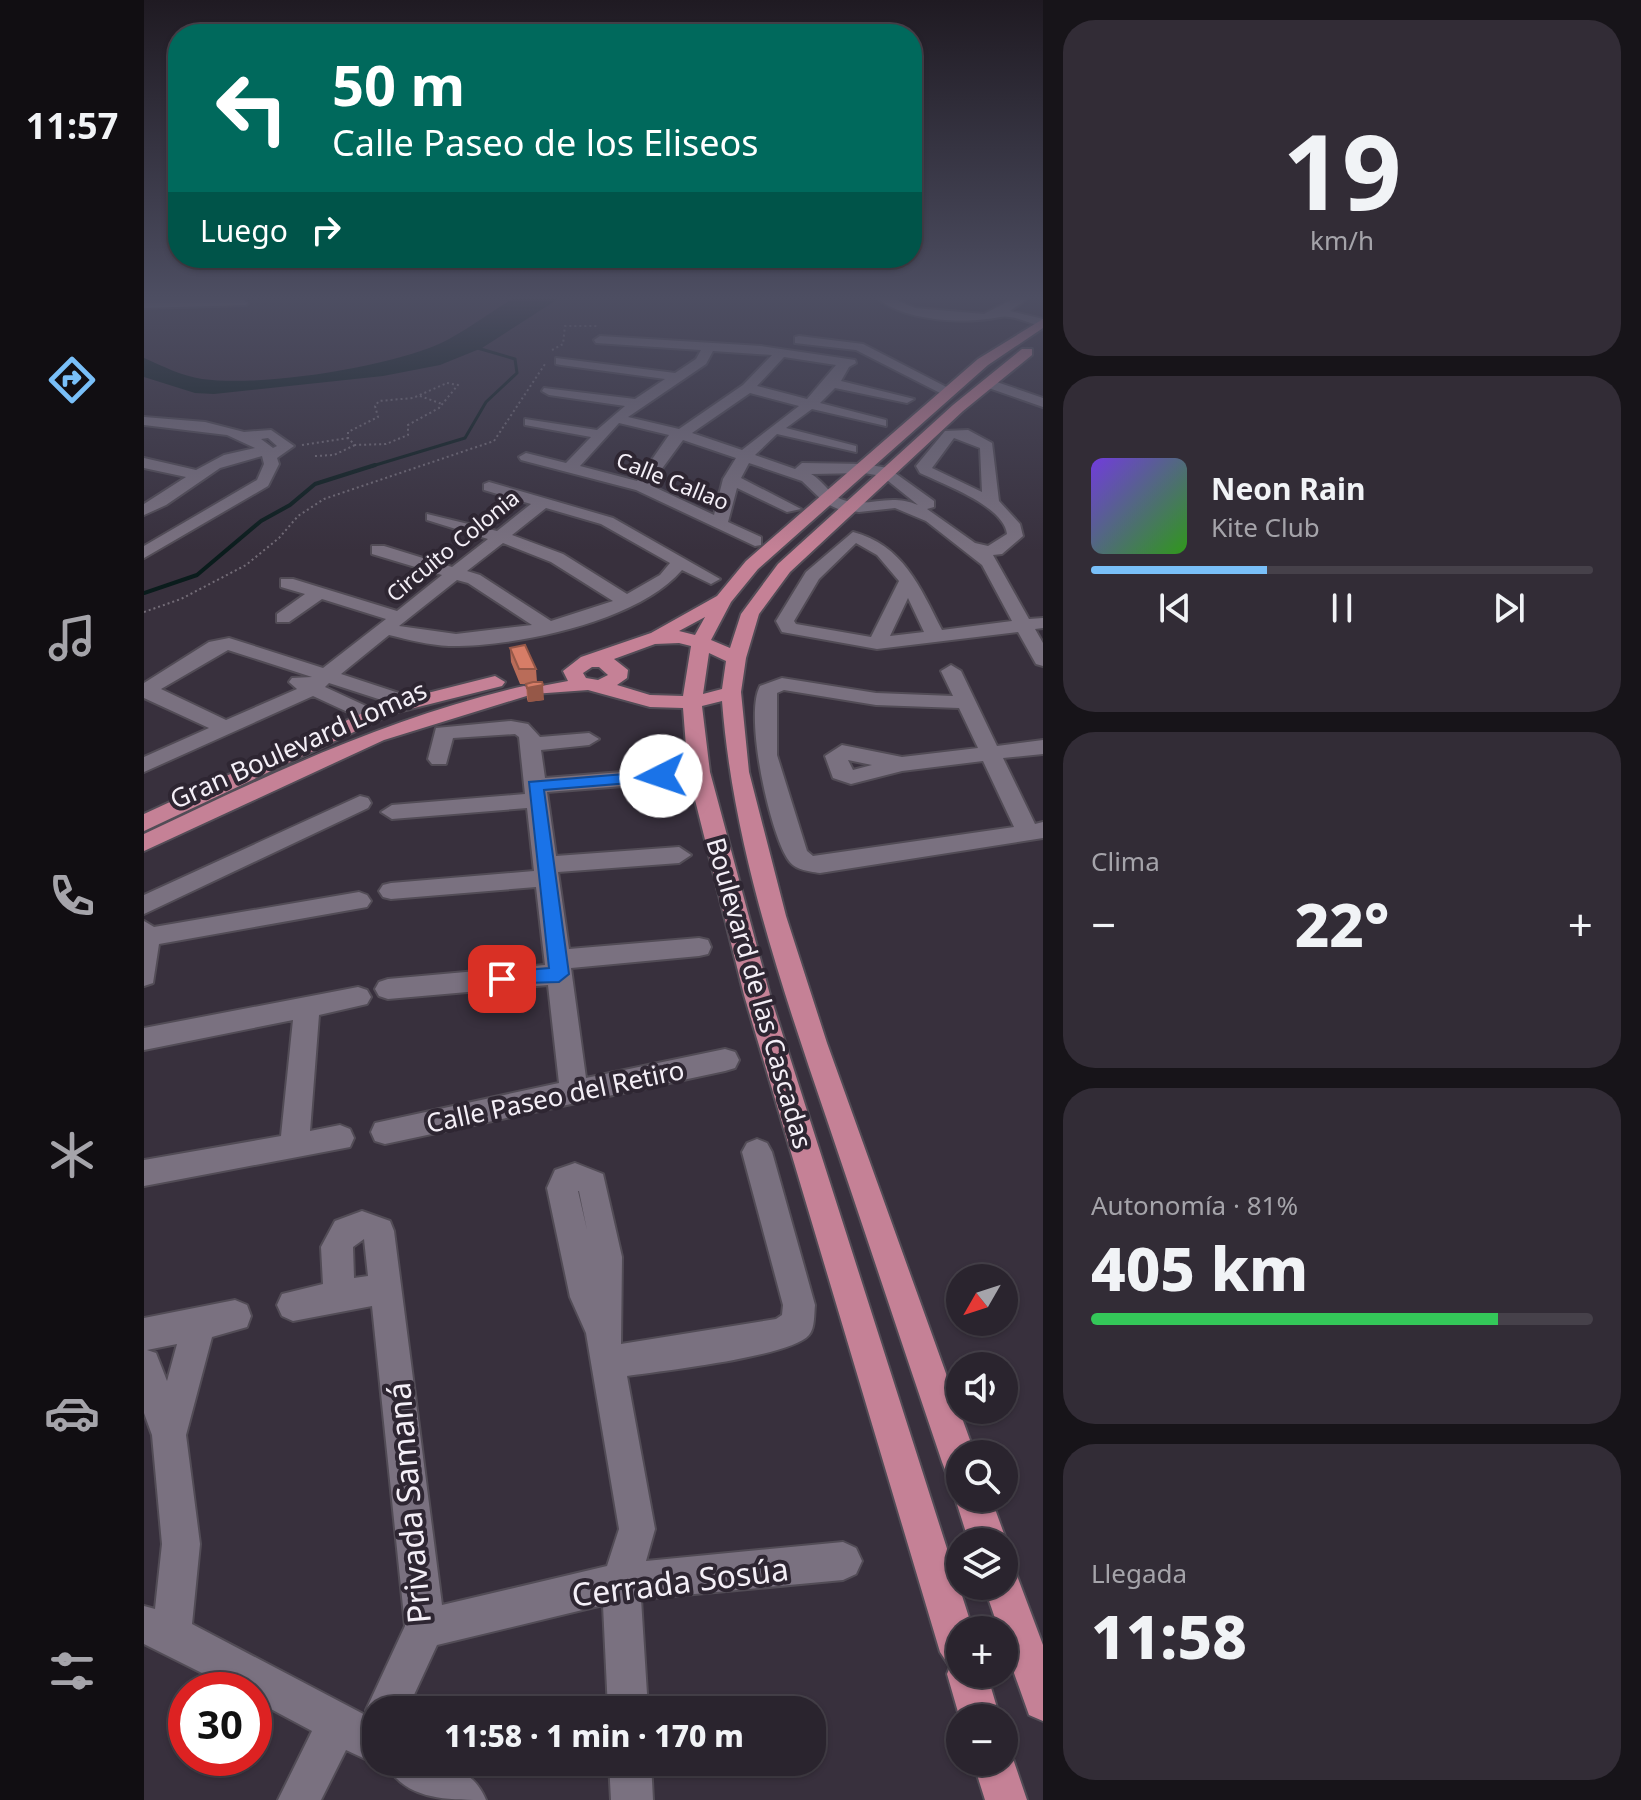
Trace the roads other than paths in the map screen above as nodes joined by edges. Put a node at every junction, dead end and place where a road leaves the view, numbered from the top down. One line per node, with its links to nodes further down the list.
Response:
1 (666, 383): 11 (street)
2 (753, 383): 8 (street)
3 (829, 383): 13 (street)
4 (857, 383): 10 (street)
5 (956, 383): 7 (street)
6 (964, 383): 7 (street)
7 (967, 384): 12 (street); 27 (main road, Boulevard de las Cascadas); 27 (main road, Boulevard de las Cascadas)
8 (748, 388): 13 (street); 22 (street)
9 (549, 391): 11 (street)
10 (907, 399)
11 (633, 403): 15 (street)
12 (1043, 403)
13 (809, 404): 18 (street); 20 (street)
14 (228, 413): 19 (street)
15 (616, 418): 21 (street); 22 (street)
16 (144, 421): 19 (street)
17 (530, 422): 21 (street)
18 (881, 423)
19 (211, 426): 23 (street)
20 (777, 430): 24 (street); 27 (street)
21 (598, 434): 28 (street)
22 (681, 434): 24 (street); 32 (street)
23 (259, 446): 23 (street); 29 (street); 47 (street)
24 (744, 453): 27 (street); 30 (street); 37 (street)
25 (526, 457): 28 (street, Calle Callao)
26 (144, 463): 29 (street)
27 (869, 463): 33 (street); 37 (main road, Boulevard de las Cascadas)
28 (571, 467): 32 (street, Calle Callao)
29 (196, 475): 39 (street)
30 (731, 479): 38 (street); 41 (street)
31 (489, 487): 34 (street)
32 (641, 487): 41 (street, Calle Callao)
33 (907, 491): 35 (street); 48 (street)
34 (545, 501): 43 (street, Circuito Colonia); 49 (street, Circuito Colonia)
35 (892, 502): 37 (street); 42 (street)
36 (991, 502): 36 (street); 48 (street)
37 (839, 504): 53 (main road, Boulevard de las Cascadas); 66 (main road, Boulevard de las Cascadas)
38 (793, 509)
39 (144, 510)
40 (433, 517): 43 (street)
41 (720, 522): 44 (street, Calle Callao)
42 (954, 535): 45 (street); 48 (street)
43 (502, 537): 50 (street, Circuito Colonia); 55 (street)
44 (755, 541)
45 (923, 541)
46 (378, 550): 50 (street)
47 (144, 553)
48 (981, 555): 59 (street)
49 (681, 561): 53 (street, Circuito Colonia); 55 (street, Circuito Colonia)
50 (457, 573): 57 (street, Circuito Colonia); 60 (street)
51 (907, 581): 63 (street); 65 (street); 65 (street)
52 (287, 583): 54 (street)
53 (717, 589): 62 (main road); 64 (main road, Boulevard de las Cascadas)
54 (319, 593): 56 (street); 57 (street)
55 (626, 601): 60 (street, Circuito Colonia)
56 (283, 618)
57 (402, 618): 61 (street, Circuito Colonia)
58 (1043, 623): 59 (street)
59 (1023, 625): 63 (street); 67 (street)
60 (548, 627): 61 (street, Circuito Colonia)
61 (384, 628): 70 (street, Circuito Colonia)
62 (656, 636): 64 (main road, Gran Boulevard Lomas); 68 (main road, Gran Boulevard Lomas)
63 (936, 637): 65 (street)
64 (701, 641): 66 (main road, Gran Boulevard Lomas); 78 (main road, Boulevard de las Cascadas)
65 (877, 643)
66 (736, 658): 74 (main road, Boulevard de las Cascadas)
67 (1043, 660)
68 (586, 663): 71 (main road, Gran Boulevard Lomas); 72 (main road); 72 (main road)
69 (951, 671): 77 (street)
70 (319, 681): 73 (street); 79 (street); 80 (street); 81 (street, Circuito Colonia)
71 (528, 684): 72 (main road, Gran Boulevard Lomas); 75 (main road, Gran Boulevard Lomas)
72 (593, 686): 76 (main road, Gran Boulevard Lomas)
73 (145, 691): 81 (street)
74 (731, 692): 78 (main road, Gran Boulevard Lomas); 106 (main road, Boulevard de las Cascadas)
75 (474, 696): 79 (main road, Gran Boulevard Lomas); 82 (street)
76 (650, 702): 78 (main road, Gran Boulevard Lomas); 84 (main road)
77 (966, 702): 89 (street); 98 (street)
78 (692, 703): 84 (main road, Boulevard de las Cascadas)
79 (414, 710): 80 (main road, Gran Boulevard Lomas); 83 (street); 87 (main road, Gran Boulevard Lomas)
80 (372, 716): 87 (main road, Gran Boulevard Lomas)
81 (228, 729): 92 (street, Circuito Colonia)
82 (473, 729): 83 (street); 86 (street)
83 (443, 732): 90 (street)
84 (694, 736): 105 (main road, Boulevard de las Cascadas)
85 (589, 739): 86 (street)
86 (530, 744): 94 (street)
87 (329, 747): 97 (main road, Gran Boulevard Lomas); 99 (main road, Gran Boulevard Lomas)
88 (1043, 747): 89 (street)
89 (990, 752): 91 (street); 98 (street)
90 (439, 759)
91 (902, 764)
92 (144, 765)
93 (661, 776): 94 (street)
94 (536, 793): 96 (street); 101 (street)
95 (360, 803): 104 (street)
96 (392, 812)
97 (144, 823)
98 (1036, 831)
99 (144, 843)
100 (679, 855): 101 (street)
101 (546, 871): 102 (street); 109 (street)
102 (391, 891)
103 (359, 901): 107 (street)
104 (144, 905)
105 (735, 916): 106 (main road); 134 (main road, Boulevard de las Cascadas)
106 (774, 916): 130 (main road, Boulevard de las Cascadas)
107 (146, 934): 110 (street)
108 (699, 947): 109 (street)
109 (558, 967): 111 (street); 116 (street)
110 (144, 976)
111 (388, 989)
112 (358, 997): 113 (street)
113 (307, 1007): 114 (street); 119 (street)
114 (144, 1039)
115 (725, 1060): 116 (street, Calle Paseo del Retiro)
116 (574, 1092): 117 (street, Calle Paseo del Retiro)
117 (385, 1132)
118 (340, 1138): 119 (street)
119 (294, 1146): 121 (street)
120 (757, 1152): 132 (street)
121 (144, 1173)
122 (386, 1288): 123 (street); 123 (street, Privada Samaná); 135 (street, Privada Samaná)
123 (340, 1296): 124 (street)
124 (293, 1305)
125 (235, 1316): 126 (street)
126 (199, 1323): 127 (street); 129 (street)
127 (144, 1334)
128 (144, 1365): 129 (street)
129 (169, 1435): 136 (street)
130 (952, 1440)
131 (843, 1561): 132 (street, Cerrada Sosúa)
132 (621, 1582): 135 (street, Cerrada Sosúa); 139 (street)
133 (1011, 1600): 137 (main road)
134 (949, 1616)
135 (425, 1628): 138 (street, Privada Samaná)
136 (157, 1630): 141 (street)
137 (1032, 1640): 140 (main road)
138 (387, 1696)
139 (627, 1696)
140 (1043, 1701)
141 (362, 1726)
142 (362, 1736): 146 (street, Privada Samaná)
143 (428, 1776): 147 (street)
144 (631, 1776): 148 (street)
145 (998, 1776): 149 (main road)
146 (299, 1800)
147 (465, 1800)
148 (632, 1800)
149 (1006, 1800)

